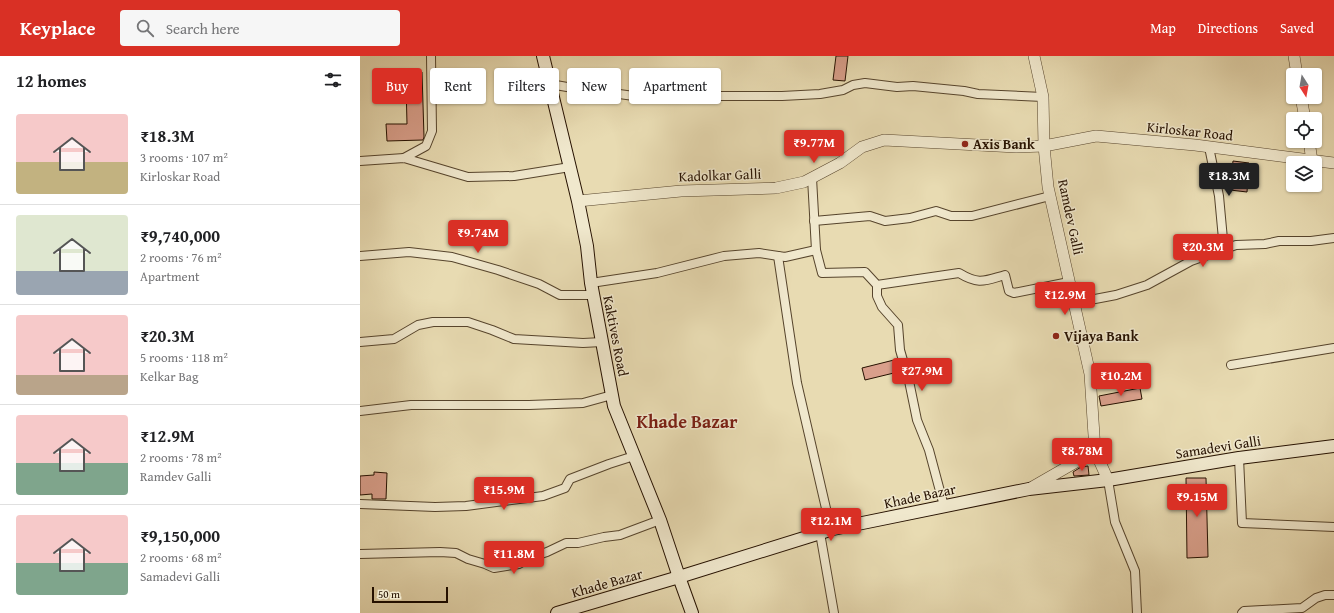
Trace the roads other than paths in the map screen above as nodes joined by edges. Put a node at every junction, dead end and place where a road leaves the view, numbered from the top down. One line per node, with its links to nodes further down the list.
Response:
1 (431, 56): 14 (street)
2 (543, 56): 6 (main road, Kaktives Road)
3 (1034, 56): 4 (street); 9 (street, Ramdev Galli)
4 (1038, 56)
5 (1294, 56): 7 (street)
6 (546, 68)
7 (1296, 68)
8 (559, 86): 9 (street)
9 (1043, 97): 11 (street, Ramdev Galli)
10 (555, 104): 18 (main road, Kaktives Road)
11 (1044, 146): 12 (street, Kirloskar Road); 19 (street, Kadolkar Galli); 20 (street, Ramdev Galli)
12 (1209, 147): 13 (street, Kirloskar Road); 25 (street)
13 (1286, 157)
14 (404, 158): 15 (street); 18 (street)
15 (360, 160)
16 (1322, 162): 17 (street, Kirloskar Road)
17 (1334, 164)
18 (570, 167): 21 (main road, Kaktives Road)
19 (812, 178): 21 (street, Kadolkar Galli); 22 (street)
20 (1050, 196): 22 (street); 28 (street, Ramdev Galli)
21 (578, 201): 30 (main road, Kaktives Road)
22 (814, 221): 24 (street)
23 (1334, 238): 25 (street)
24 (816, 250): 27 (street); 29 (street)
25 (1224, 250): 31 (street)
26 (360, 256): 30 (street)
27 (778, 256): 30 (street); 48 (street)
28 (1069, 282): 29 (street); 31 (street, Ramdev Galli)
29 (877, 285): 45 (street)
30 (592, 289): 33 (main road, Kaktives Road)
31 (1074, 303): 39 (street, Ramdev Galli)
32 (360, 342): 33 (street)
33 (602, 342): 36 (main road, Kaktives Road)
34 (1334, 348): 35 (street)
35 (1231, 366)
36 (612, 395): 37 (street); 40 (main road, Kaktives Road)
37 (360, 411)
38 (1334, 446): 41 (main road, Samadevi Galli)
39 (1095, 451): 42 (street, Ramdev Galli); 43 (street)
40 (634, 456): 44 (street); 46 (main road, Kaktives Road)
41 (1239, 458): 42 (main road, Samadevi Galli); 47 (street)
42 (1108, 480): 43 (main road, Khade Bazar); 55 (street)
43 (1029, 489): 45 (main road, Khade Bazar)
44 (360, 504)
45 (944, 506): 48 (main road, Khade Bazar)
46 (660, 520): 49 (street); 50 (main road, Kaktives Road)
47 (1334, 527)
48 (826, 531): 50 (main road, Khade Bazar); 54 (street)
49 (360, 554)
50 (679, 577): 52 (main road, Khade Bazar); 53 (main road, Kaktives Road)
51 (1334, 595): 56 (street)
52 (557, 613)
53 (692, 613)
54 (834, 613)
55 (1137, 613)
56 (1242, 613)

